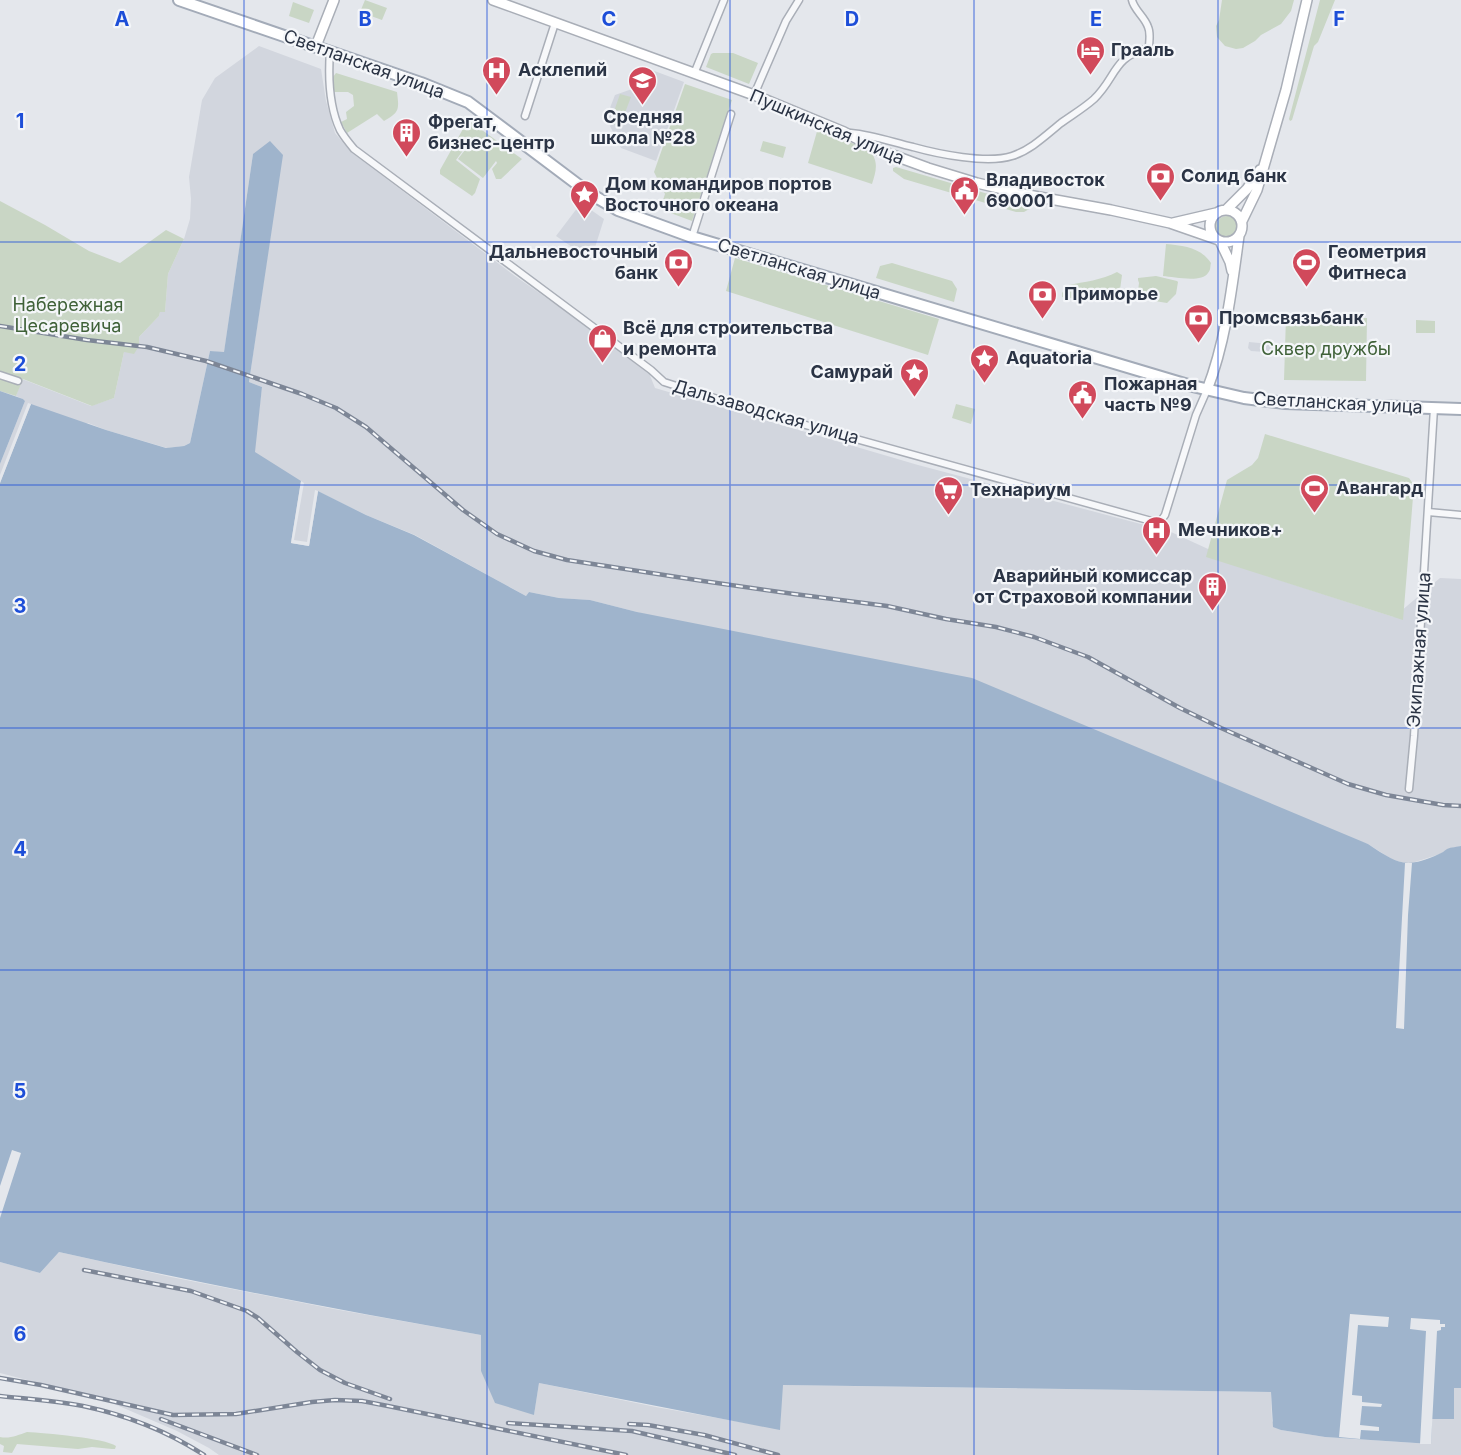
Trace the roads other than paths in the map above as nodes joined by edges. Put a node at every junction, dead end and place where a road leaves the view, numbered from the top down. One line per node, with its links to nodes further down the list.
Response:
1 (180, 0): 9 (main road, Светланская улица)
2 (334, 0): 9 (main road)
3 (493, 0): 8 (main road, Пушкинская улица)
4 (724, 0): 11 (street)
5 (799, 0): 12 (street)
6 (1132, 0): 15 (street)
7 (1307, 0): 16 (main road)
8 (555, 23): 11 (main road, Пушкинская улица); 14 (street)
9 (316, 46): 10 (main road, Светланская улица)
10 (330, 51): 22 (main road, Светланская улица); 27 (street, Дальзаводская улица)
11 (694, 74): 12 (main road, Пушкинская улица)
12 (754, 95): 15 (main road, Пушкинская улица)
13 (731, 114): 22 (street)
14 (525, 116)
15 (844, 132): 20 (main road, Пушкинская улица)
16 (1265, 163): 17 (main road); 19 (main road)
17 (1226, 210): 18 (main road); 19 (main road)
18 (1216, 213): 20 (main road, Пушкинская улица); 23 (main road)
19 (1242, 221): 21 (main road)
20 (1170, 223): 23 (main road, Пушкинская улица)
21 (1239, 236): 23 (main road); 24 (main road)
22 (692, 237): 27 (main road, Светланская улица)
23 (1218, 240): 24 (main road)
24 (1233, 280): 27 (main road)
25 (0, 375): 26 (street)
26 (18, 381)
27 (1207, 390): 28 (main road, Светланская улица)
28 (1434, 408): 29 (main road, Светланская улица); 30 (street, Экипажная улица)
29 (1461, 409)
30 (1428, 512): 31 (street); 32 (street, Экипажная улица)
31 (1461, 515)
32 (1409, 789)

